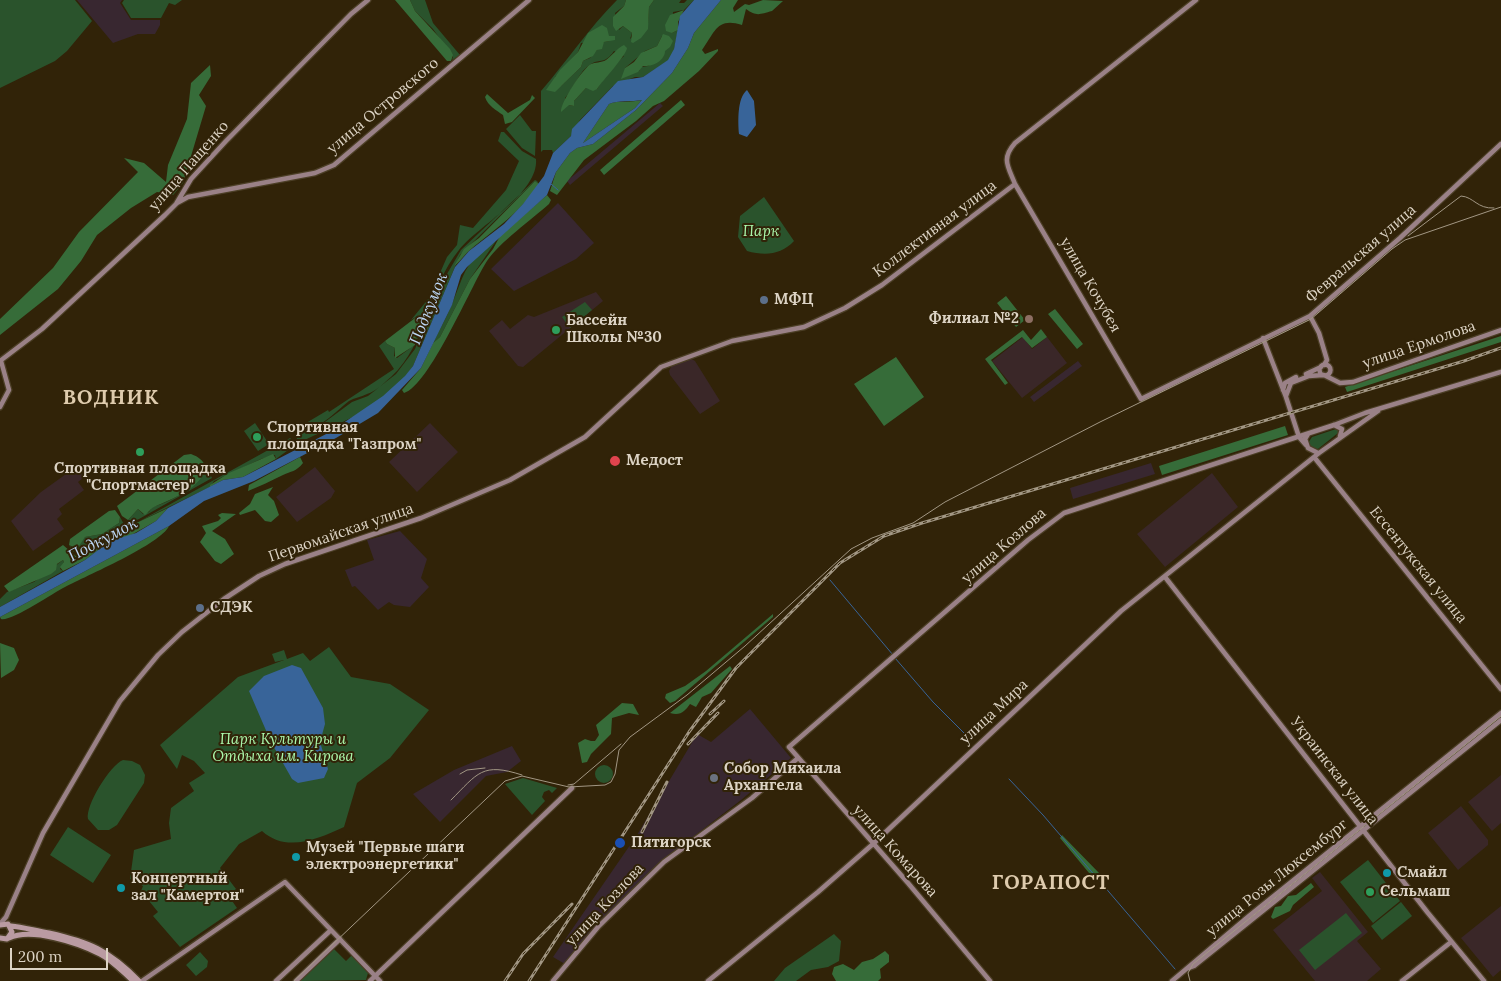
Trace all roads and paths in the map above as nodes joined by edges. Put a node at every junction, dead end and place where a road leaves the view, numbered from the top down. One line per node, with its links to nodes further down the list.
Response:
1 (368, 0): 6 (street, улица Пащенко)
2 (529, 0): 6 (street, улица Островского)
3 (1196, 0): 5 (street, Коллективная улица)
4 (1501, 144): 7 (street, Февральская улица)
5 (1016, 184): 10 (street, Коллективная улица); 18 (street, улица Кочубея)
6 (176, 204): 11 (street, улица Пащенко)
7 (1310, 316): 9 (street, Февральская улица); 12 (street)
8 (1501, 330): 15 (street, улица Ермолова)
9 (1263, 338): 16 (street); 18 (street, Февральская улица)
10 (696, 353): 38 (street, Первомайская улица)
11 (1, 361): 19 (street)
12 (1326, 368): 14 (street); 14 (street); 15 (street); 16 (street)
13 (1501, 372): 20 (street)
14 (1323, 375): 15 (street); 17 (street)
15 (1345, 383)
16 (1283, 390): 17 (street)
17 (1286, 397): 23 (street)
18 (1141, 399)
19 (0, 407)
20 (1380, 409): 21 (street); 24 (street, улица Мира)
21 (1334, 425): 22 (street); 24 (street)
22 (1309, 433): 23 (street, улица Козлова); 25 (street)
23 (1299, 437): 25 (street); 33 (street, улица Козлова)
24 (1340, 438): 26 (street, улица Мира)
25 (1307, 446): 26 (street); 28 (street)
26 (1319, 453): 27 (street, улица Мира)
27 (1314, 457): 28 (street, улица Мира); 30 (street, Ессентукская улица)
28 (1302, 467): 29 (street, улица Мира)
29 (1165, 577): 36 (street, Украинская улица); 37 (street, улица Мира)
30 (1501, 689)
31 (1501, 713): 36 (street, улица Розы Люксембург)
32 (1501, 720): 36 (street, улица Розы Люксембург)
33 (789, 748): 34 (street, улица Комарова)
34 (798, 758): 37 (street, улица Комарова); 53 (street, улица Козлова)
35 (572, 788): 46 (street)
36 (1362, 828): 45 (street, Украинская улица); 56 (street, улица Розы Люксембург)
37 (873, 844): 54 (street, улица Мира); 55 (street, улица Комарова)
38 (6, 917): 39 (street, Первомайская улица); 40 (street)
39 (0, 925): 40 (main road)
40 (10, 926): 43 (main road); 48 (main road)
41 (331, 930): 44 (street); 48 (street); 49 (street)
42 (0, 938): 43 (main road)
43 (9, 938): 47 (main road)
44 (340, 939): 46 (street); 50 (street)
45 (1451, 942): 57 (street); 58 (street, Украинская улица)
46 (375, 976): 51 (street); 52 (street)
47 (133, 981)
48 (140, 981)
49 (276, 981)
50 (296, 981)
51 (370, 981)
52 (380, 981)
53 (554, 981)
54 (708, 981)
55 (990, 981)
56 (1172, 981)
57 (1402, 981)
58 (1484, 981)

